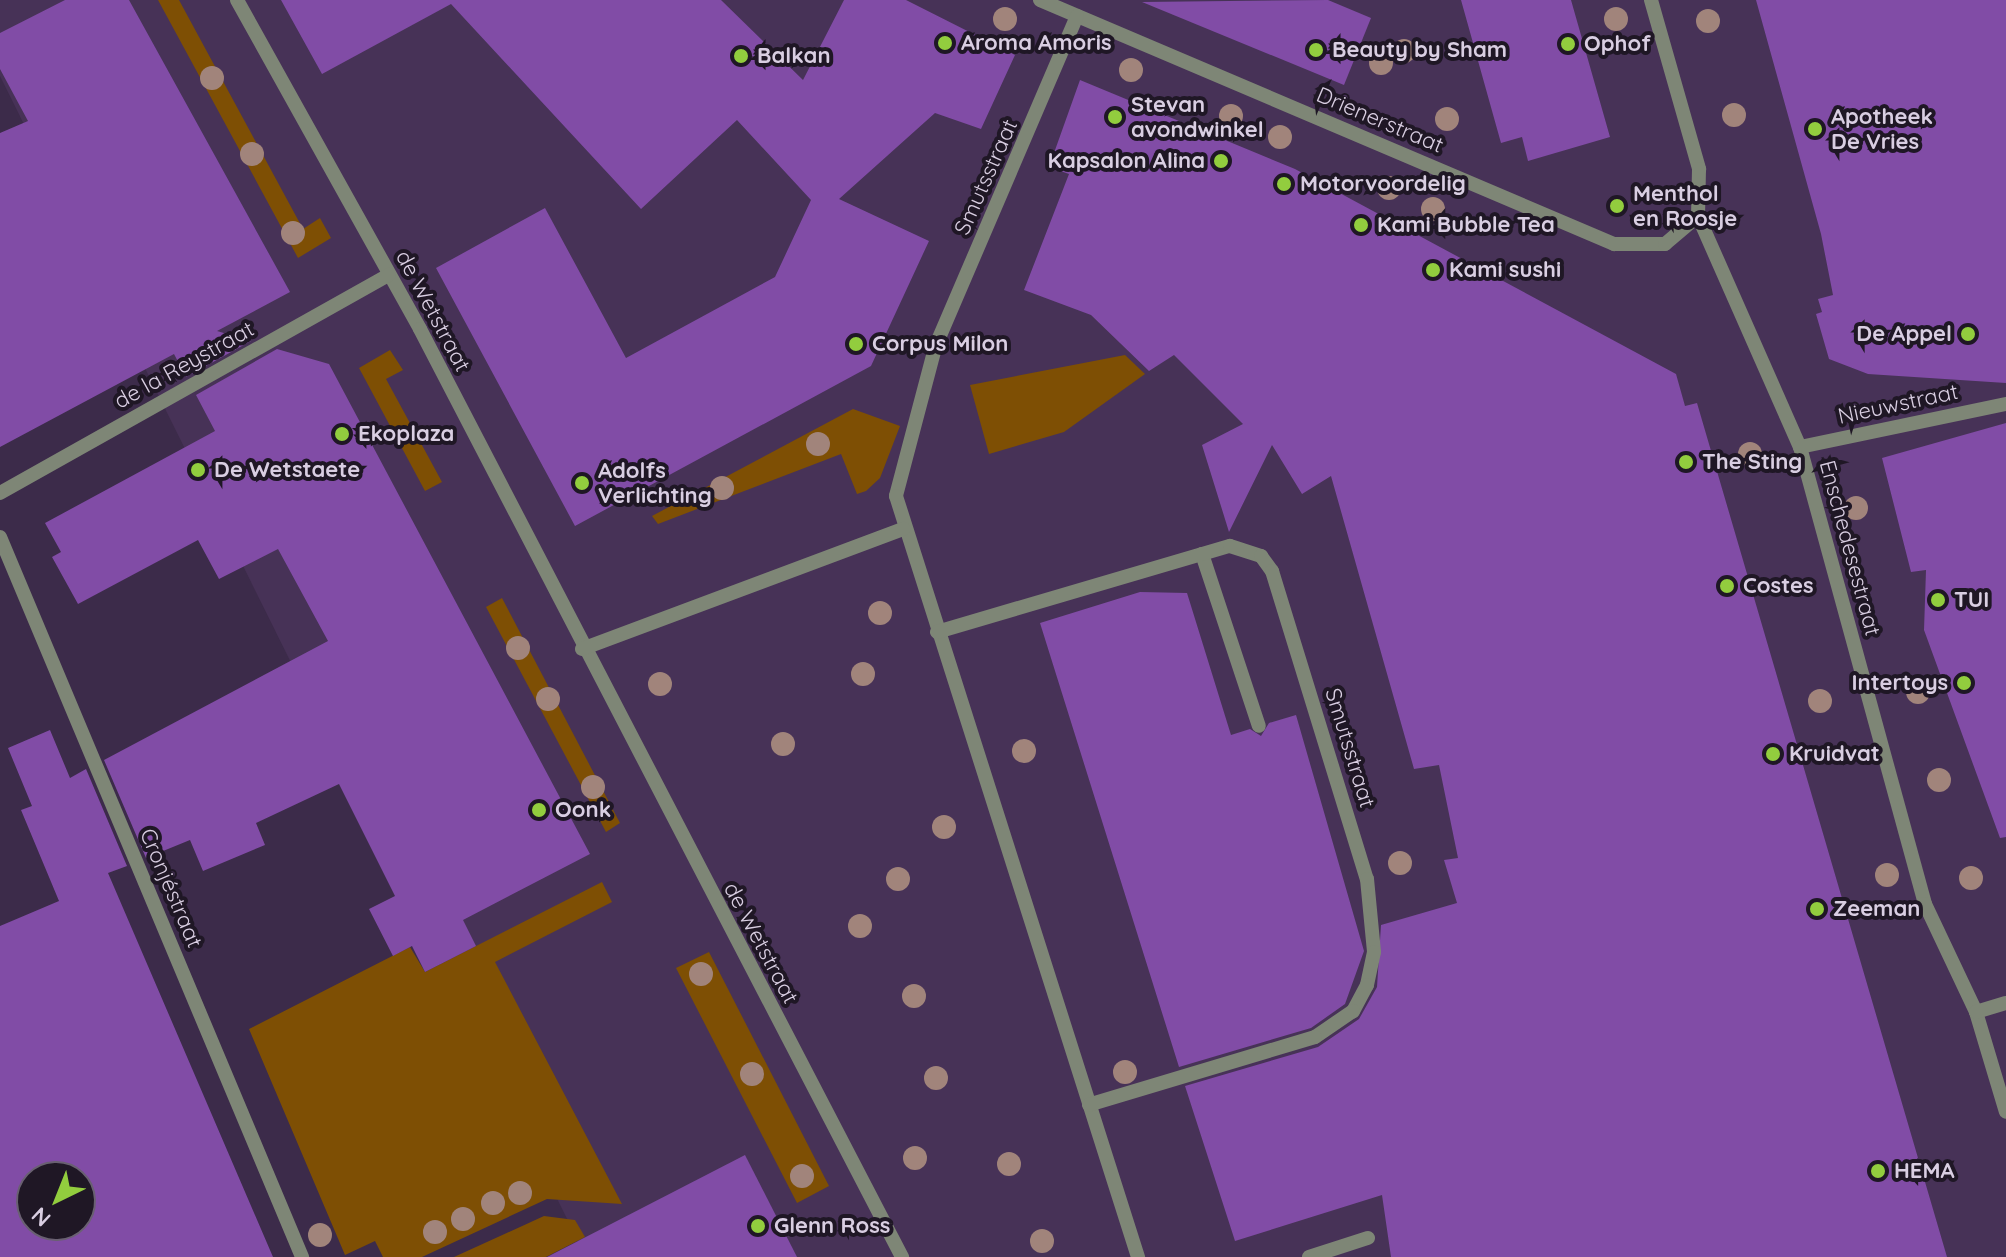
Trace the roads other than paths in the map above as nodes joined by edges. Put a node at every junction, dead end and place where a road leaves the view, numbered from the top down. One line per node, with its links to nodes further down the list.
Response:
1 (237, 0): 6 (street, de Wetstraat)
2 (1040, 0): 4 (street, Drienerstraat)
3 (1651, 0): 5 (street, Enschedesestraat)
4 (1077, 16): 5 (street, Drienerstraat); 10 (street, Smutsstraat)
5 (1698, 216): 8 (street, Enschedesestraat)
6 (389, 275): 9 (street, de la Reystraat); 14 (street, de Wetstraat)
7 (2006, 404): 8 (street, Nieuwstraat)
8 (1800, 447): 17 (street, Enschedesestraat)
9 (0, 493)
10 (903, 529): 13 (street, Smutsstraat); 14 (street)
11 (0, 537): 21 (street, Cronjéstraat)
12 (1202, 554): 13 (street, Smutsstraat); 15 (street); 18 (street, Smutsstraat)
13 (937, 632): 18 (street, Smutsstraat)
14 (582, 649): 22 (street, de Wetstraat)
15 (1259, 726)
16 (2006, 1003): 17 (street)
17 (1976, 1012): 19 (street, Enschedesestraat)
18 (1089, 1105): 23 (street, Smutsstraat)
19 (2006, 1112)
20 (1368, 1238): 24 (street)
21 (302, 1257)
22 (902, 1257)
23 (1138, 1257)
24 (1309, 1257)

